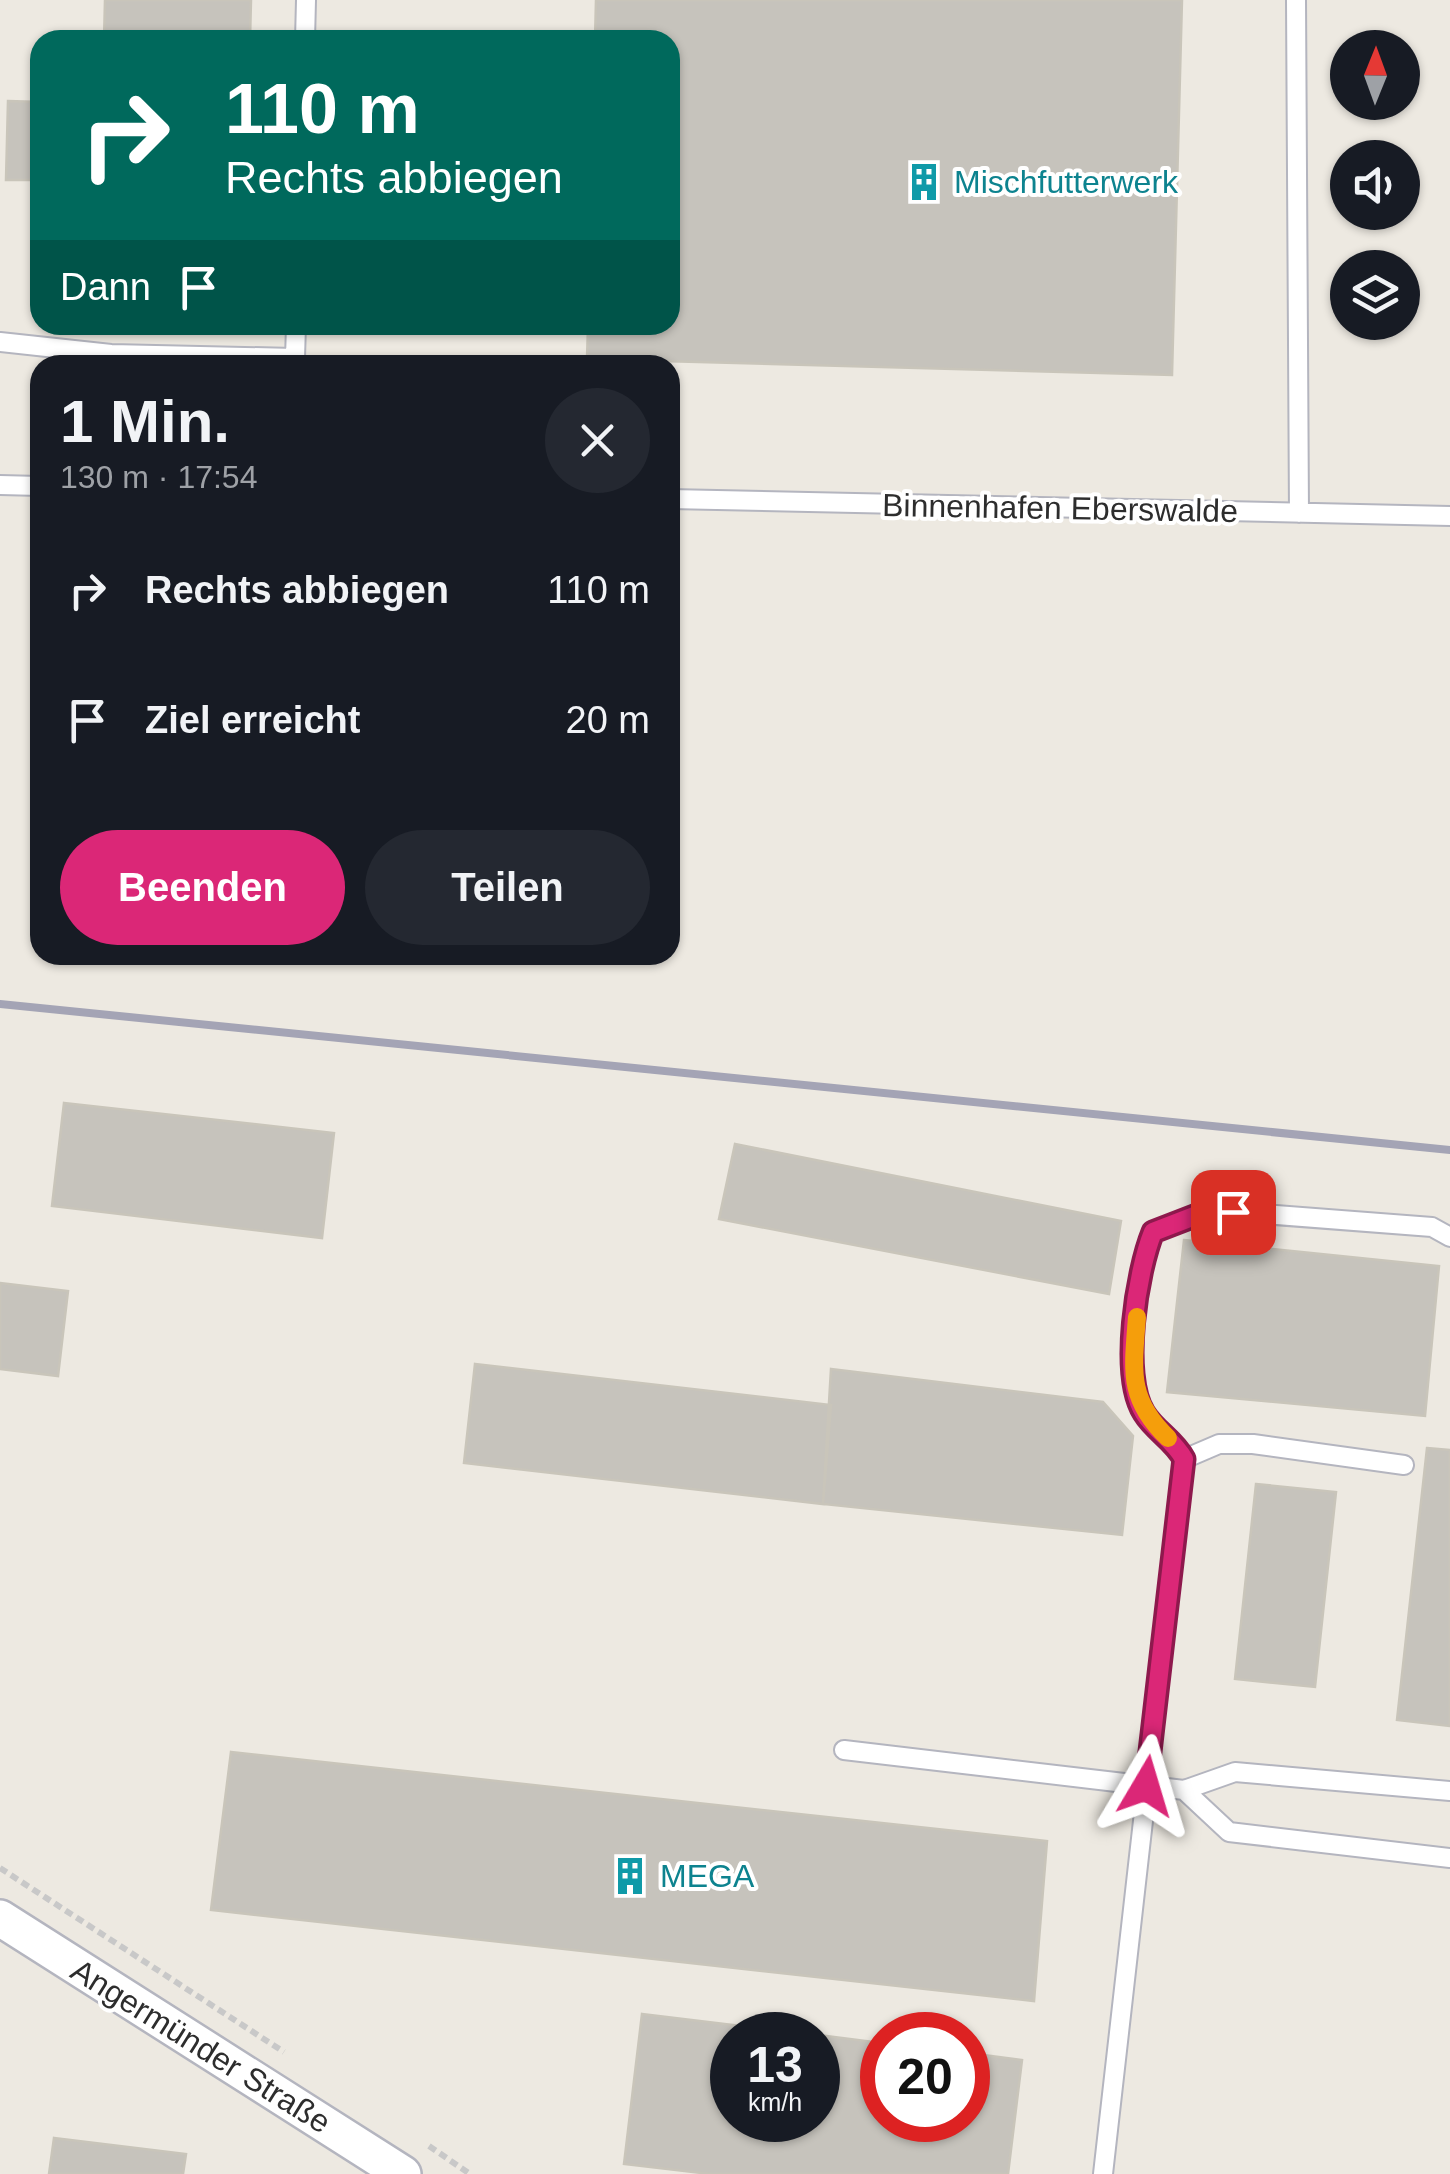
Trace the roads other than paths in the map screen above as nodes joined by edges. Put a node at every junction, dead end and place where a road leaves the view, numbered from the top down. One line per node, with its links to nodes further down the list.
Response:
1 (306, 0): 3 (lane)
2 (1296, 0): 9 (lane)
3 (305, 30)
4 (0, 342): 5 (lane)
5 (157, 355)
6 (0, 485): 7 (lane)
7 (30, 486)
8 (680, 499): 9 (lane, Binnenhafen Eberswalde)
9 (1299, 513): 10 (lane, Binnenhafen Eberswalde)
10 (1450, 516)
11 (1450, 1238): 12 (lane)
12 (1184, 1459): 13 (lane); 15 (lane)
13 (1404, 1465)
14 (844, 1750): 15 (lane)
15 (1146, 1786): 16 (lane); 21 (lane)
16 (1184, 1790): 17 (lane); 18 (lane)
17 (1450, 1792)
18 (1450, 1858)
19 (0, 1918): 20 (street, Angermünder Straße)
20 (403, 2174)
21 (1102, 2174)

